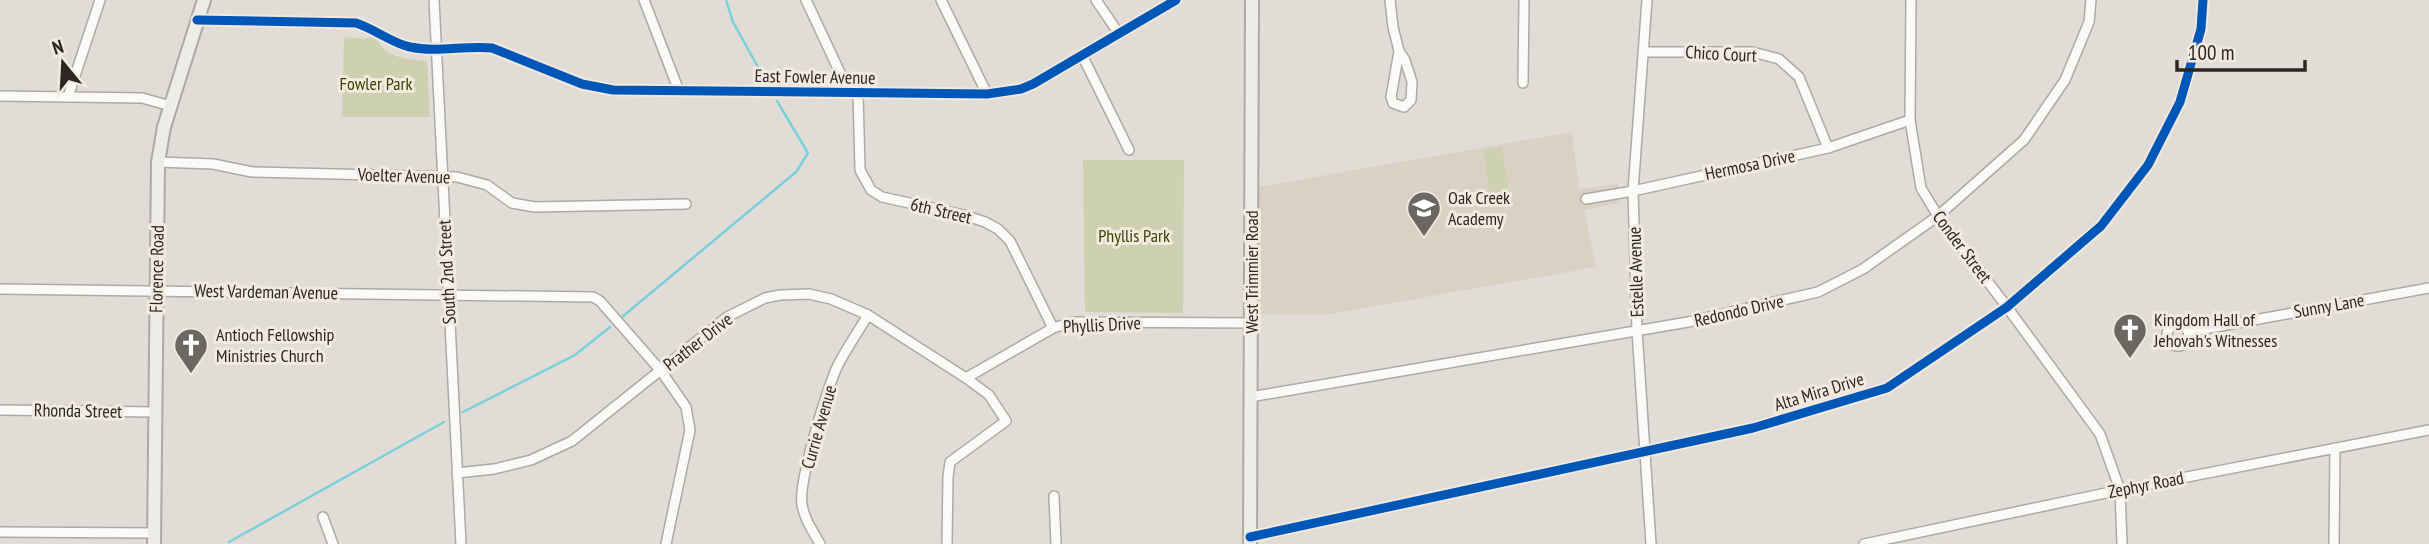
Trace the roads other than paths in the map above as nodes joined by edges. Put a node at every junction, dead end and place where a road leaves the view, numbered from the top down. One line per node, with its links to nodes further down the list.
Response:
1 (100, 0): 27 (street)
2 (204, 0): 16 (street, Florence Road)
3 (434, 0): 18 (street, South 2nd Street)
4 (644, 0): 23 (street)
5 (806, 0): 24 (street)
6 (941, 0): 25 (street)
7 (1096, 0): 17 (street)
8 (1176, 0): 17 (street, East Fowler Avenue)
9 (1391, 0): 19 (street)
10 (1524, 0): 22 (street)
11 (1647, 0): 20 (street, Estelle Avenue)
12 (1911, 0): 29 (street, Conder Street)
13 (2091, 0): 37 (street, Redondo Drive)
14 (2203, 0): 42 (street, Alta Mira Drive)
15 (1252, 1): 44 (street, West Trimmier Road)
16 (197, 20): 18 (street, East Fowler Avenue); 28 (street, Florence Road)
17 (1119, 34): 21 (street, East Fowler Avenue)
18 (436, 49): 23 (street, East Fowler Avenue); 33 (street, South 2nd Street)
19 (1399, 51): 19 (street)
20 (1643, 52): 30 (street, Chico Court); 34 (street, Estelle Avenue)
21 (1082, 55): 25 (street, East Fowler Avenue); 31 (street)
22 (1523, 83)
23 (679, 91): 24 (street, East Fowler Avenue)
24 (854, 93): 25 (street, East Fowler Avenue); 45 (street, 6th Street)
25 (987, 94)
26 (0, 96): 27 (street)
27 (68, 97): 28 (street)
28 (171, 106): 32 (street, Florence Road)
29 (1910, 120): 30 (street, Hermosa Drive); 37 (street, Conder Street)
30 (1828, 148): 34 (street, Hermosa Drive)
31 (1129, 149)
32 (158, 162): 33 (street, Voelter Avenue); 40 (street, Florence Road)
33 (442, 176): 36 (street, Voelter Avenue); 41 (street, South 2nd Street)
34 (1633, 191): 35 (street, Hermosa Drive); 46 (street, Estelle Avenue)
35 (1586, 198)
36 (686, 204)
37 (1938, 216): 42 (street, Conder Street); 46 (street, Redondo Drive)
38 (2429, 288): 47 (street, Sunny Lane)
39 (0, 289): 40 (street, West Vardeman Avenue)
40 (157, 290): 41 (street, West Vardeman Avenue); 52 (street, Florence Road)
41 (449, 295): 48 (street, West Vardeman Avenue); 56 (street, South 2nd Street)
42 (2007, 307): 55 (street, Alta Mira Drive); 57 (street, Conder Street)
43 (868, 315): 48 (street, Prather Drive); 49 (street, Prather Drive); 66 (street, Currie Avenue)
44 (1252, 323): 45 (street, Phyllis Drive); 50 (street, West Trimmier Road)
45 (1053, 327): 49 (street, Phyllis Drive)
46 (1637, 330): 50 (street, Redondo Drive); 55 (street, Estelle Avenue)
47 (2188, 332)
48 (661, 371): 56 (street, Prather Drive); 65 (street, West Vardeman Avenue)
49 (966, 378): 67 (street, Prather Drive)
50 (1250, 397): 62 (street, West Trimmier Road)
51 (0, 410): 52 (street, Rhonda Street)
52 (156, 412): 61 (street, Florence Road)
53 (2429, 430): 54 (street, Zephyr Road)
54 (2335, 448): 57 (street, Zephyr Road); 72 (street)
55 (1645, 453): 62 (street, Alta Mira Drive); 69 (street, Estelle Avenue)
56 (457, 473): 64 (street, South 2nd Street)
57 (2120, 490): 70 (street, Zephyr Road); 71 (street, Conder Street)
58 (1054, 496): 68 (street)
59 (323, 517): 63 (street)
60 (0, 531): 61 (street)
61 (154, 539)
62 (1250, 541)
63 (332, 544)
64 (461, 544)
65 (666, 544)
66 (820, 544)
67 (947, 544)
68 (1056, 544)
69 (1651, 544)
70 (1864, 544)
71 (2122, 544)
72 (2334, 544)

